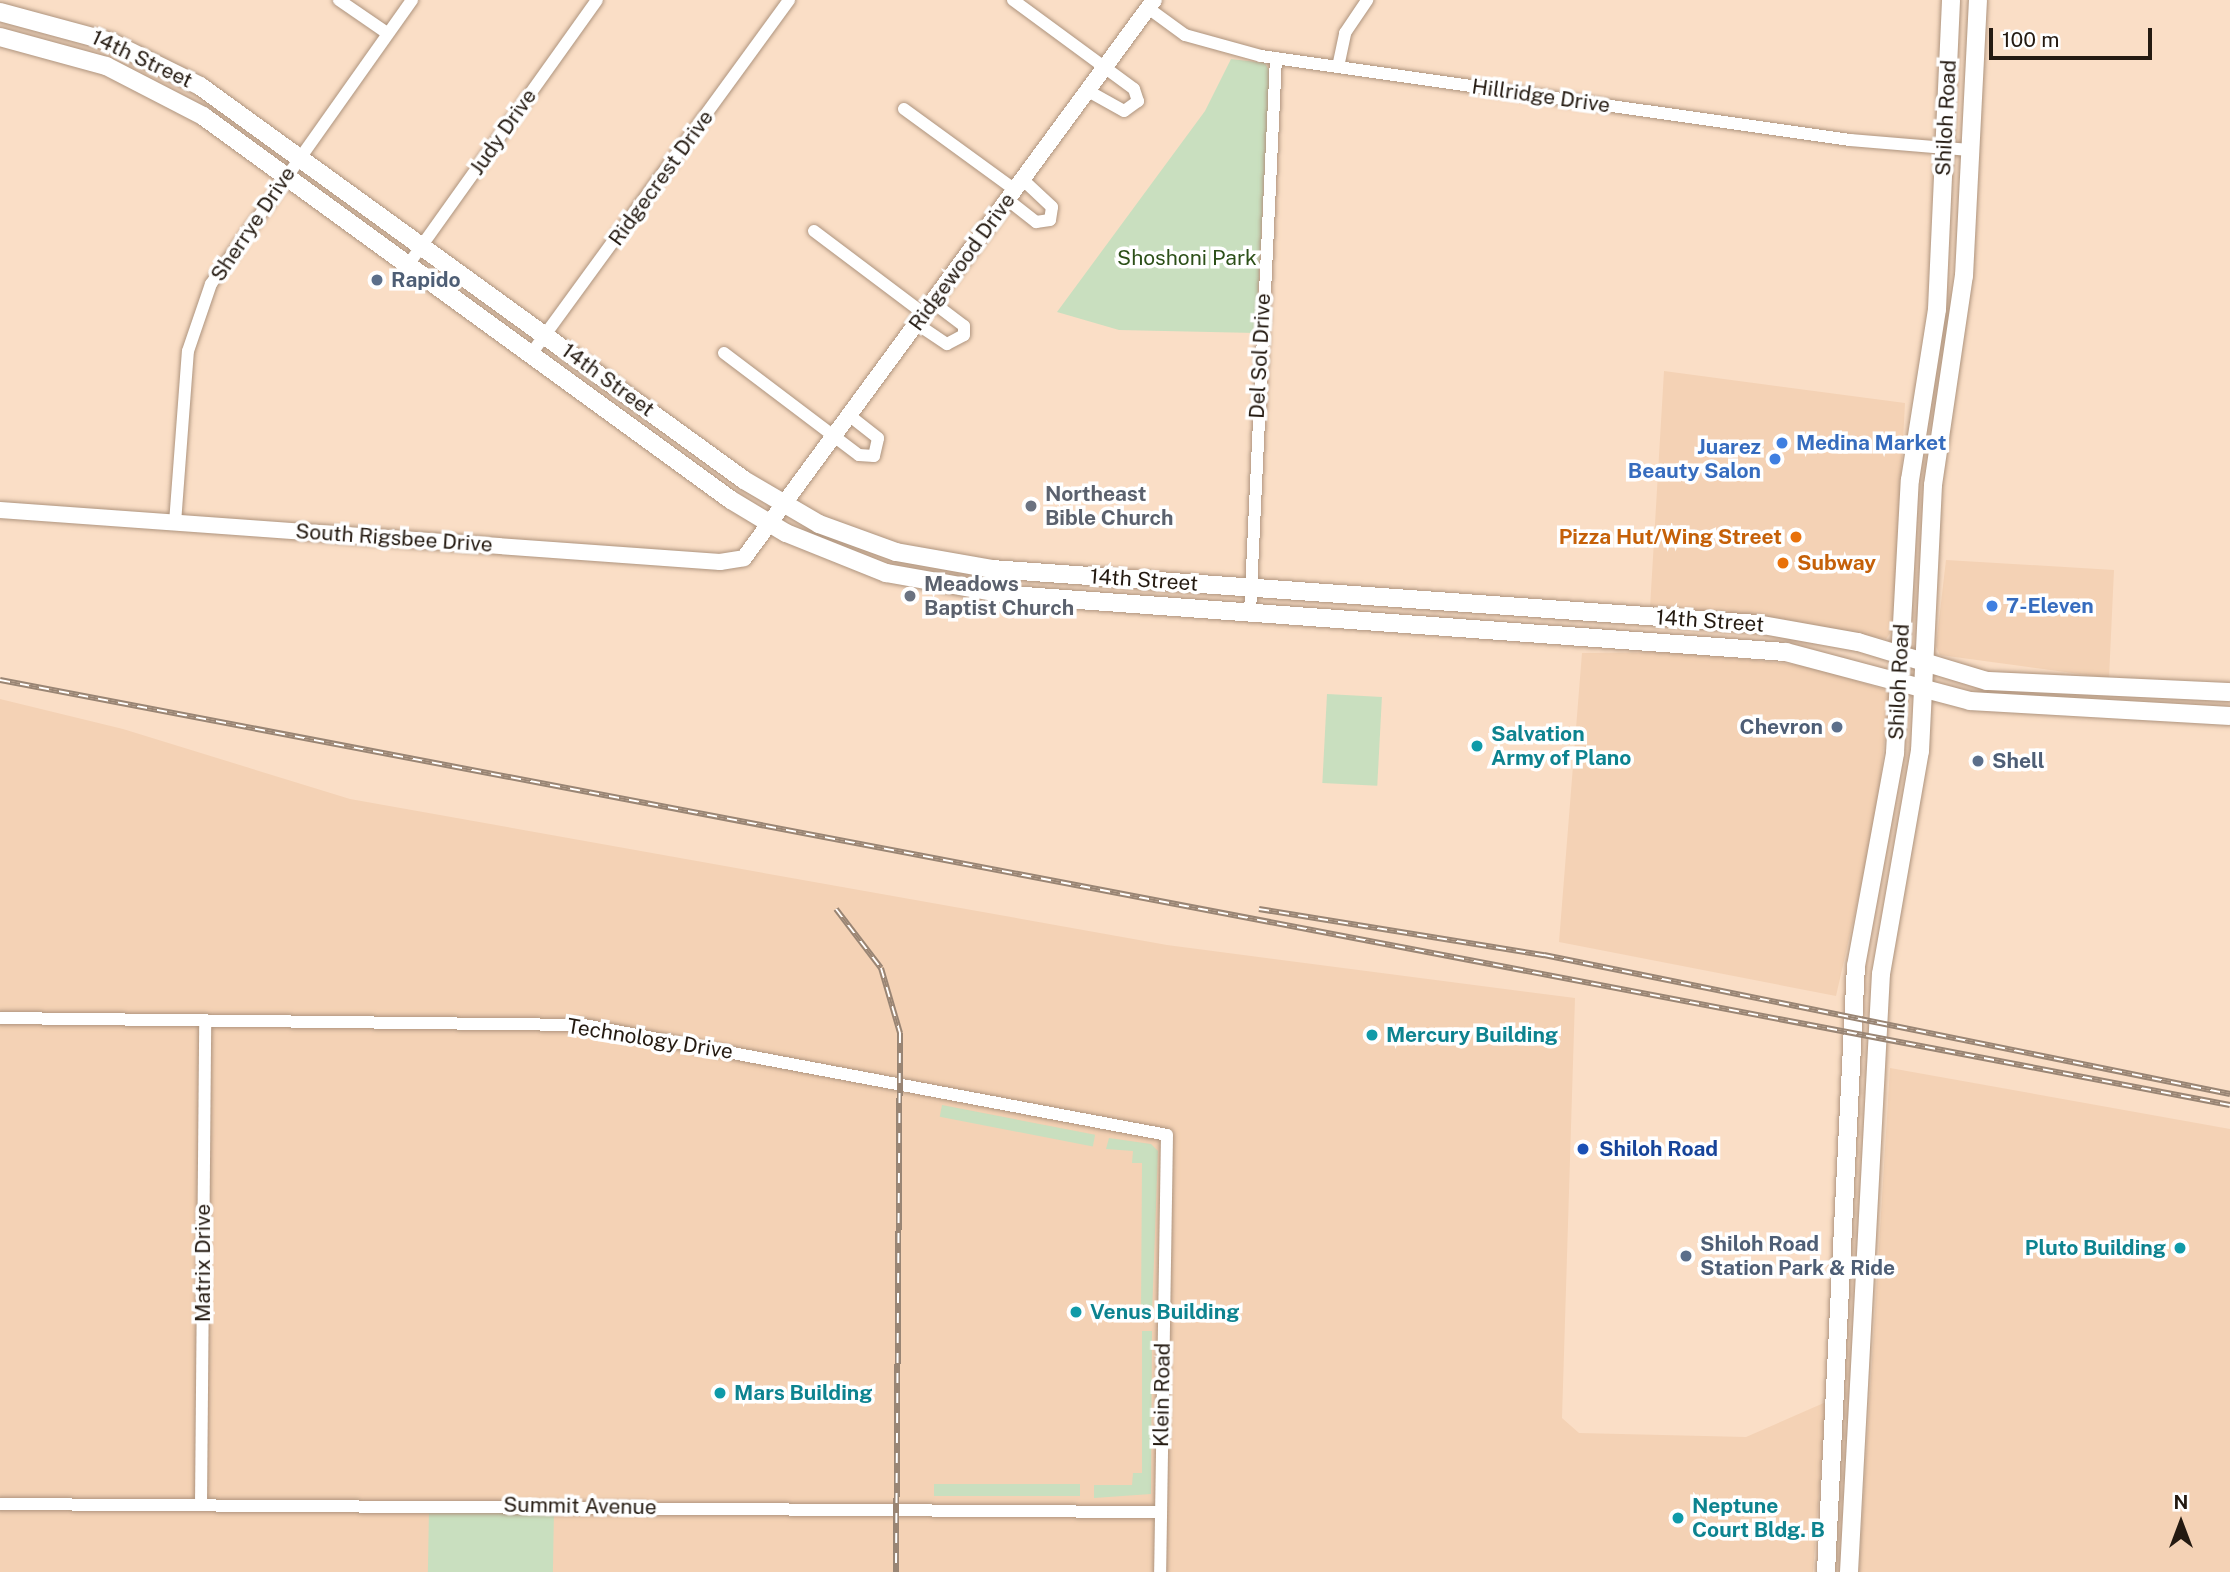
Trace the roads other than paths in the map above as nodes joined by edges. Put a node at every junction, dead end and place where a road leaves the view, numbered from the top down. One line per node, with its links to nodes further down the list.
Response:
1 (340, 0): 11 (street)
2 (412, 0): 11 (street, Sherrye Drive)
3 (597, 0): 24 (street, Judy Drive)
4 (789, 0): 27 (street, Ridgecrest Drive)
5 (1013, 0): 14 (street)
6 (1367, 0): 15 (street)
7 (1951, 0): 18 (main road, Shiloh Road)
8 (1978, 0): 19 (main road, Shiloh Road)
9 (1151, 4): 13 (street, Hillridge Drive); 14 (street, Ridgewood Drive)
10 (0, 12): 20 (main road, 14th Street)
11 (387, 33): 20 (street, Sherrye Drive)
12 (0, 37): 21 (main road, 14th Street)
13 (1276, 58): 15 (street, Hillridge Drive); 41 (street, Del Sol Drive)
14 (1105, 67): 16 (street, Ridgewood Drive); 16 (street)
15 (1338, 67): 18 (street, Hillridge Drive)
16 (1088, 91): 22 (street, Ridgewood Drive)
17 (904, 109): 22 (street)
18 (1945, 148): 19 (street, Hillridge Drive); 32 (main road, Shiloh Road)
19 (1970, 150): 33 (main road, Shiloh Road)
20 (299, 155): 21 (street, Sherrye Drive); 24 (main road, 14th Street)
21 (285, 174): 25 (main road, 14th Street); 36 (street, Sherrye Drive)
22 (1015, 190): 26 (street, Ridgewood Drive)
23 (814, 231): 26 (street)
24 (423, 245): 25 (street, Judy Drive); 27 (main road, 14th Street)
25 (408, 265): 29 (main road, 14th Street)
26 (925, 314): 30 (street, Ridgewood Drive)
27 (545, 335): 29 (street, Ridgecrest Drive); 34 (main road, 14th Street)
28 (724, 353): 31 (street)
29 (531, 355): 37 (main road, 14th Street)
30 (850, 416): 31 (street, Ridgewood Drive); 31 (street)
31 (835, 437): 34 (street, Ridgewood Drive)
32 (1910, 480): 33 (main road); 48 (main road, Shiloh Road)
33 (1933, 485): 49 (main road, Shiloh Road)
34 (785, 506): 37 (street, Ridgewood Drive); 38 (main road, 14th Street)
35 (0, 510): 36 (street, South Rigsbee Drive)
36 (176, 523): 37 (street, South Rigsbee Drive)
37 (772, 525): 40 (main road, 14th Street)
38 (903, 554): 39 (main road, 14th Street); 40 (main road)
39 (1088, 575): 41 (main road, 14th Street); 42 (main road)
40 (897, 576): 42 (main road, 14th Street)
41 (1252, 588): 43 (main road, 14th Street); 44 (street, Del Sol Drive)
42 (1087, 601): 44 (main road, 14th Street)
43 (1476, 603): 45 (main road, 14th Street); 46 (main road)
44 (1250, 613): 46 (main road, 14th Street)
45 (1663, 618): 47 (main road); 48 (main road, 14th Street)
46 (1474, 629): 47 (main road, 14th Street)
47 (1661, 642): 50 (main road, 14th Street)
48 (1901, 656): 49 (main road, 14th Street); 50 (main road, Shiloh Road)
49 (1926, 666): 51 (main road, Shiloh Road); 52 (main road, 14th Street)
50 (1901, 680): 51 (main road, 14th Street); 56 (main road, Shiloh Road)
51 (1924, 690): 54 (main road, 14th Street); 57 (main road, Shiloh Road)
52 (2195, 690): 53 (main road, 14th Street); 54 (main road)
53 (2230, 692)
54 (2194, 714): 55 (main road, 14th Street)
55 (2230, 716)
56 (1863, 914): 57 (main road); 61 (main road, Shiloh Road)
57 (1888, 919): 62 (main road, Shiloh Road)
58 (0, 1018): 59 (street, Technology Drive)
59 (205, 1020): 60 (street, Technology Drive); 64 (street, Matrix Drive)
60 (1167, 1135): 65 (street, Klein Road)
61 (1832, 1421): 62 (main road); 67 (main road, Shiloh Road)
62 (1856, 1422): 68 (main road, Shiloh Road)
63 (0, 1504): 64 (street, Summit Avenue)
64 (201, 1506): 65 (street, Summit Avenue)
65 (1160, 1512): 66 (street, Klein Road)
66 (1160, 1572)
67 (1826, 1572)
68 (1849, 1572)

